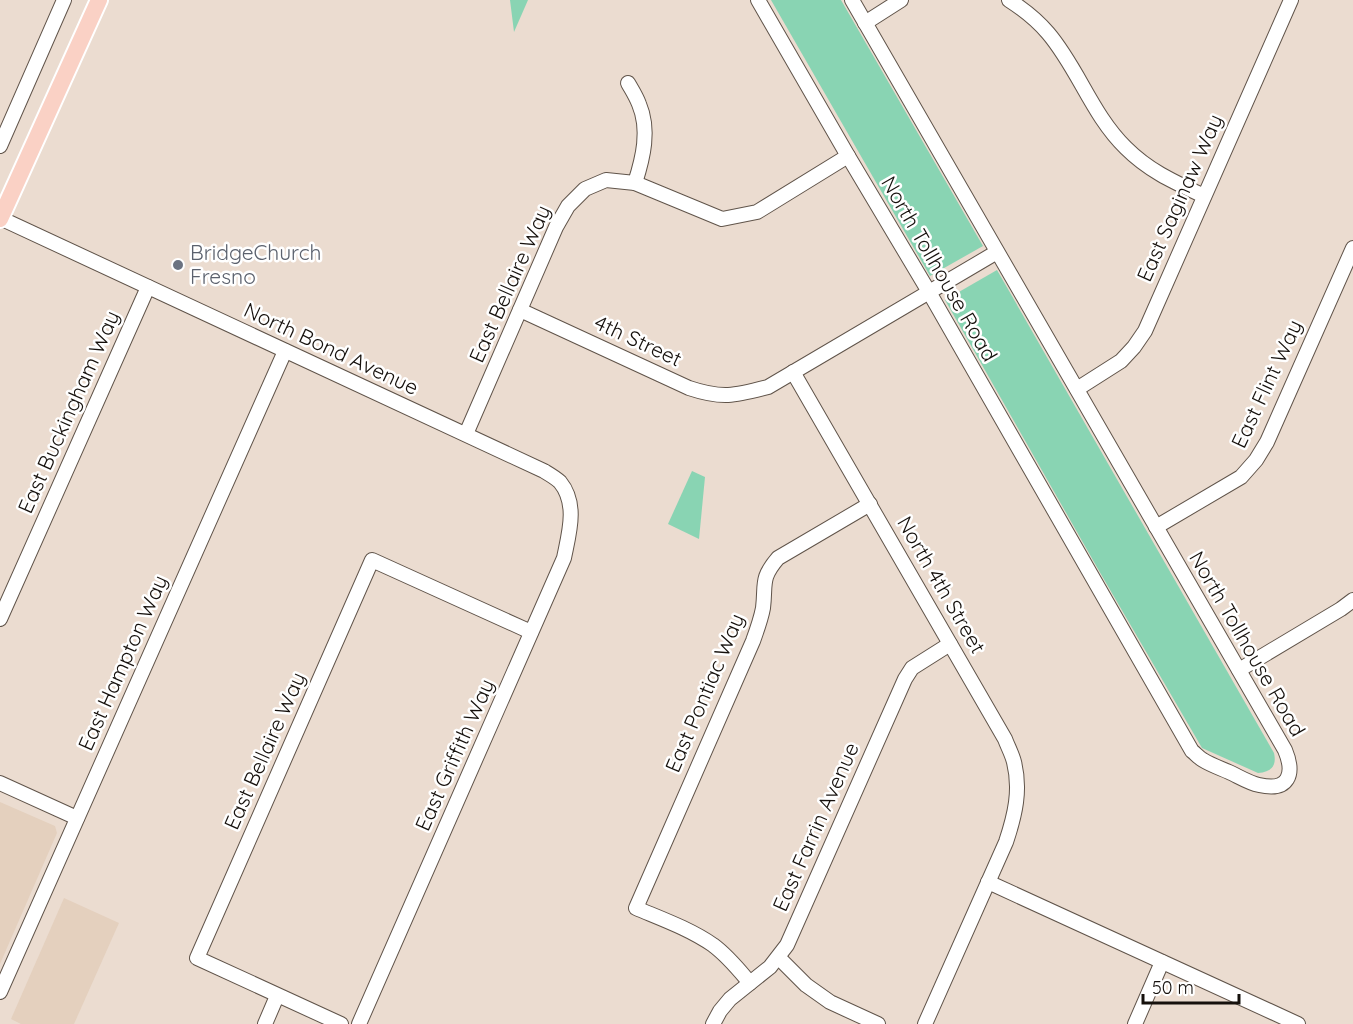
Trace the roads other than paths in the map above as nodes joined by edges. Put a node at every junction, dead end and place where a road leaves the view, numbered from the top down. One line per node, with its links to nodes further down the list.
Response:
1 (64, 0): 12 (street)
2 (99, 0): 16 (main road)
3 (758, 0): 13 (street, North Tollhouse Road)
4 (852, 0): 8 (street, North Tollhouse Road)
5 (902, 0): 8 (street)
6 (1009, 0): 10 (street)
7 (1291, 0): 15 (street, East Saginaw Way)
8 (865, 22): 18 (street, North Tollhouse Road)
9 (1079, 52): 10 (street)
10 (1067, 60): 15 (street)
11 (628, 83): 14 (street)
12 (0, 146)
13 (848, 156): 14 (street, East Bellaire Way); 20 (street, North Tollhouse Road)
14 (636, 183): 21 (street, East Bellaire Way)
15 (1204, 196): 24 (street, East Saginaw Way)
16 (0, 219): 19 (street, North Bond Avenue)
17 (1353, 248): 28 (street, East Flint Way)
18 (998, 252): 20 (street); 24 (street, North Tollhouse Road)
19 (148, 287): 22 (street, North Bond Avenue); 30 (street, East Buckingham Way)
20 (929, 292): 23 (street); 33 (street, North Tollhouse Road)
21 (520, 310): 23 (street, 4th Street); 25 (street, East Bellaire Way)
22 (285, 351): 25 (street, North Bond Avenue); 35 (street, East Hampton Way)
23 (793, 372): 27 (street, North 4th Street)
24 (1077, 389): 28 (street, North Tollhouse Road)
25 (466, 434): 26 (street, North Bond Avenue)
26 (570, 498): 31 (street, East Griffith Way)
27 (870, 504): 32 (street, North 4th Street); 39 (street, East Pontiac Way)
28 (1156, 527): 33 (street, North Tollhouse Road)
29 (1353, 600): 33 (street)
30 (0, 619)
31 (531, 632): 41 (street, East Bellaire Way); 44 (street, East Griffith Way)
32 (950, 644): 36 (street, North 4th Street); 37 (street, East Farrin Avenue)
33 (1239, 670)
34 (0, 783): 35 (street)
35 (77, 818): 40 (street, East Hampton Way)
36 (988, 882): 38 (street); 47 (street)
37 (779, 957): 39 (street, East Farrin Avenue); 46 (street)
38 (1162, 962): 48 (street); 49 (street)
39 (750, 983): 45 (street, East Farrin Avenue)
40 (0, 992)
41 (278, 996): 42 (street); 43 (street)
42 (265, 1024)
43 (341, 1024)
44 (359, 1024)
45 (713, 1024)
46 (878, 1024)
47 (925, 1024)
48 (1135, 1024)
49 (1298, 1024)

